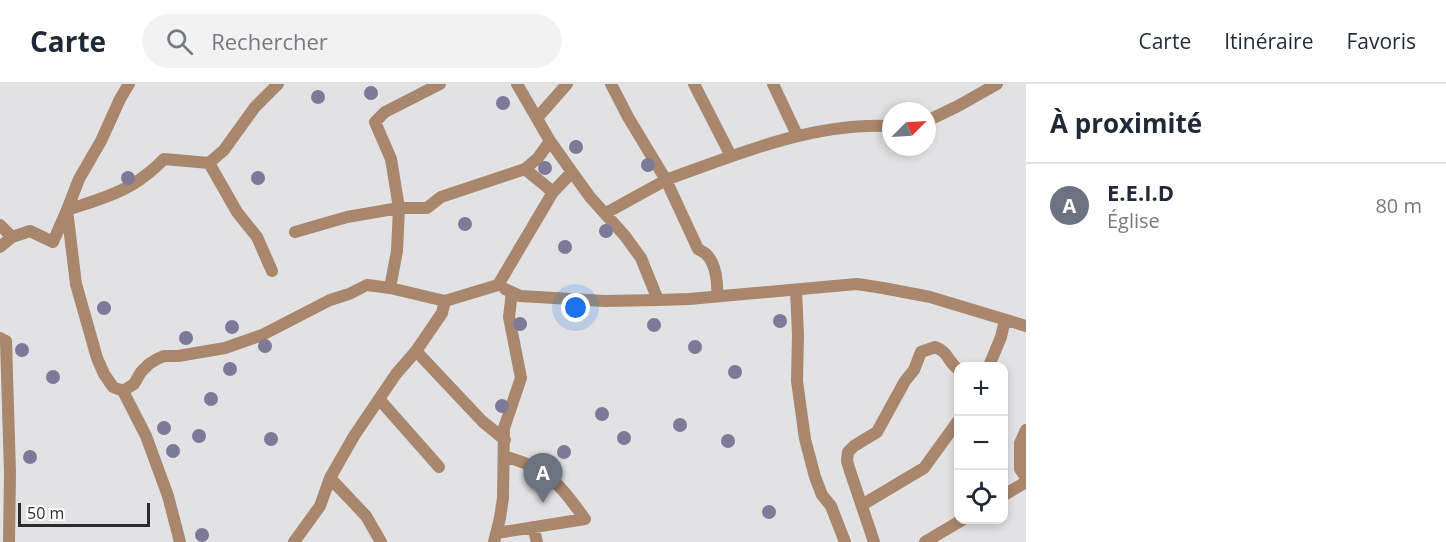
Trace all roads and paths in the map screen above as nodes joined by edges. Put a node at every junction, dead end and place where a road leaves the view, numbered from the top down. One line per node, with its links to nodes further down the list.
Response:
1 (129, 84): 22 (street)
2 (278, 84): 16 (street)
3 (440, 84): 21 (street)
4 (517, 84): 11 (street)
5 (567, 84): 11 (street)
6 (611, 84): 19 (street)
7 (694, 84): 15 (street)
8 (773, 84): 13 (street)
9 (997, 84): 10 (street)
10 (936, 117)
11 (537, 118): 14 (street)
12 (882, 126): 13 (street)
13 (797, 135): 15 (street)
14 (550, 141): 17 (street); 18 (street)
15 (731, 156): 19 (street)
16 (209, 163): 22 (street); 28 (street)
17 (525, 169): 20 (street); 21 (street)
18 (572, 172): 20 (street); 23 (street)
19 (666, 180): 23 (street); 33 (street)
20 (553, 192): 29 (street)
21 (399, 208): 25 (street); 30 (street)
22 (68, 210): 26 (street); 42 (street)
23 (606, 213): 34 (street)
24 (0, 225): 26 (street)
25 (295, 232)
26 (12, 237): 27 (street)
27 (0, 247)
28 (272, 271)
29 (498, 285): 32 (street); 35 (street)
30 (390, 288): 35 (street); 42 (street)
31 (796, 290): 33 (street); 36 (street); 61 (street)
32 (512, 292): 34 (street); 46 (street)
33 (717, 296): 34 (street)
34 (658, 300)
35 (445, 301): 39 (street)
36 (1005, 320): 37 (street); 40 (street)
37 (1026, 326)
38 (0, 338): 56 (street)
39 (416, 351): 43 (street); 46 (street)
40 (991, 362)
41 (954, 366): 52 (street)
42 (123, 391): 57 (street)
43 (379, 399): 48 (street); 49 (street)
44 (954, 427): 52 (street)
45 (1026, 430): 50 (street)
46 (504, 440): 47 (street)
47 (504, 456): 54 (street); 55 (street)
48 (439, 467)
49 (330, 478): 58 (street); 59 (street)
50 (1026, 480): 51 (street)
51 (1008, 492)
52 (862, 505): 62 (street)
53 (954, 524): 63 (street)
54 (533, 527): 55 (street); 60 (street)
55 (496, 538)
56 (9, 542)
57 (180, 542)
58 (294, 542)
59 (381, 542)
60 (537, 542)
61 (845, 542)
62 (874, 542)
63 (925, 542)

